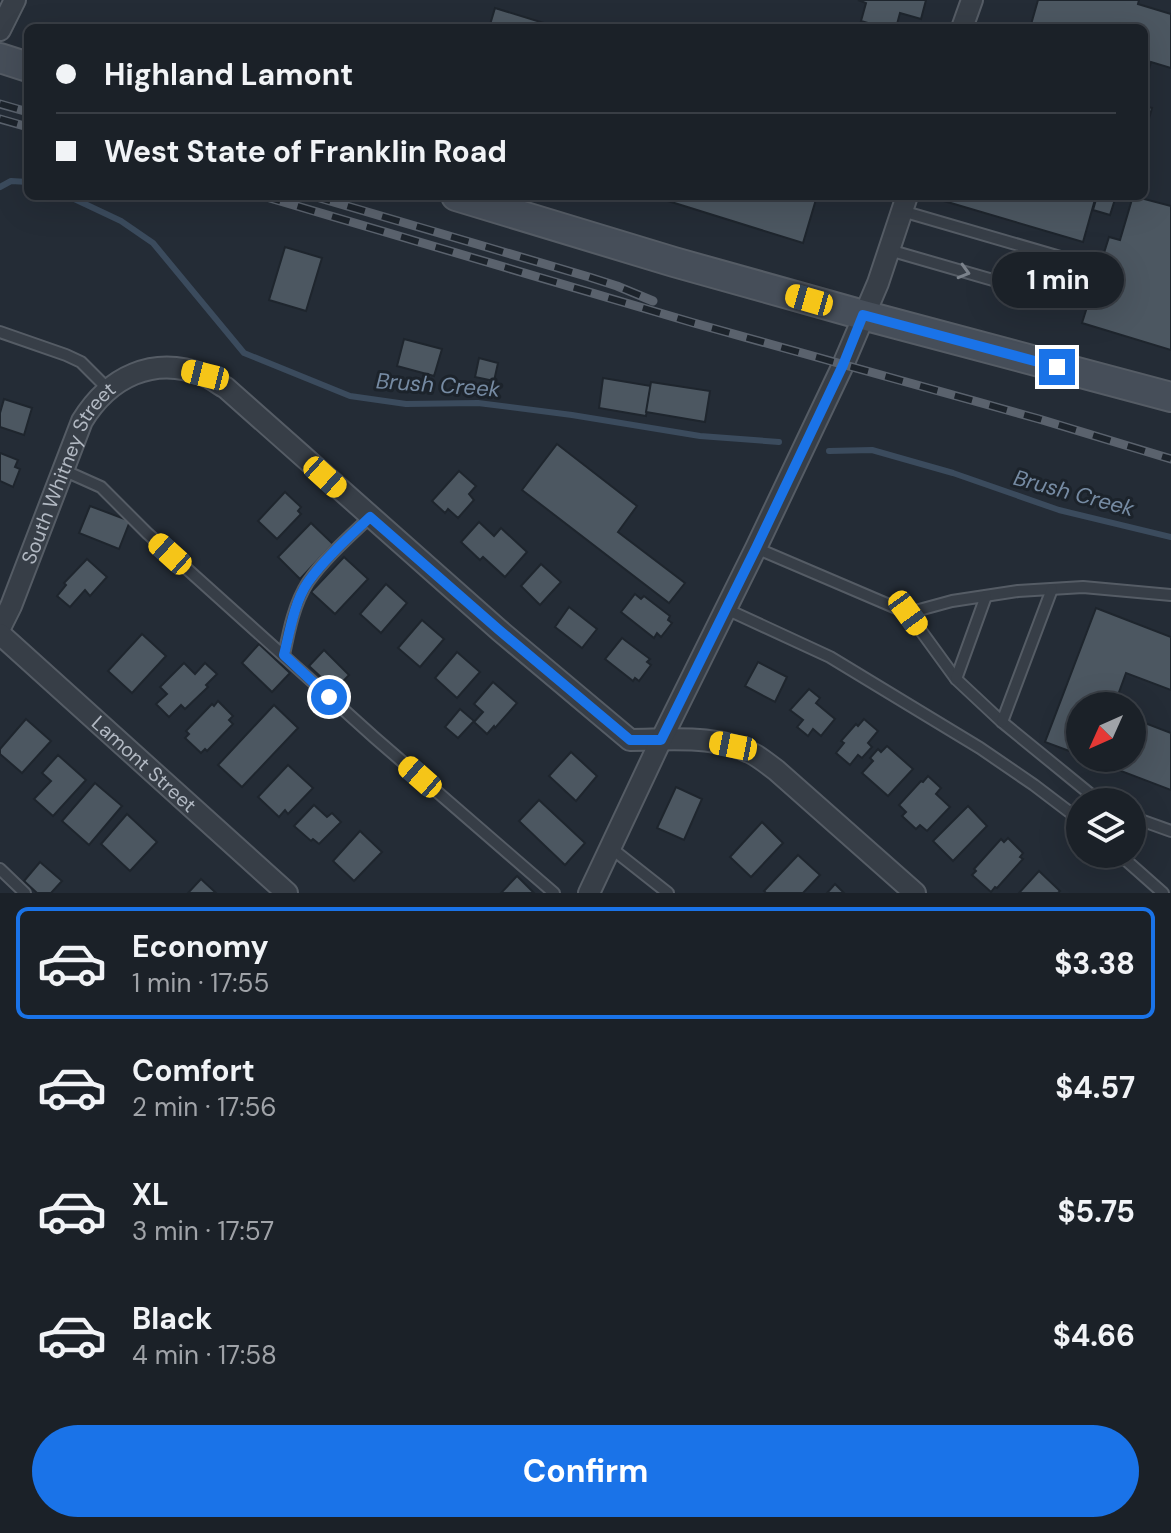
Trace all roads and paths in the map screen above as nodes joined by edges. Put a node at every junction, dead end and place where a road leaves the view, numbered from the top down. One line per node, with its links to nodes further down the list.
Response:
1 (15, 0): 4 (street)
2 (972, 0): 3 (street)
3 (963, 24)
4 (0, 30)
5 (0, 58): 6 (main road)
6 (24, 66)
7 (469, 200): 10 (main road)
8 (904, 204): 9 (street); 9 (lane, one-way to 8)
9 (889, 250): 10 (street)
10 (863, 315): 13 (main road); 16 (street)
11 (0, 332): 12 (lane)
12 (107, 388): 14 (street, South Whitney Street); 15 (street, South Whitney Street)
13 (1171, 397)
14 (63, 470): 22 (street, South Whitney Street); 23 (lane)
15 (370, 517): 23 (lane); 26 (street)
16 (756, 548): 20 (street); 21 (lane)
17 (1052, 589): 18 (lane); 19 (lane); 25 (lane)
18 (1171, 595)
19 (986, 596): 21 (lane); 24 (lane)
20 (726, 609): 26 (street); 28 (lane)
21 (908, 613): 24 (lane)
22 (0, 631): 35 (street, Lamont Street)
23 (284, 655): 36 (lane)
24 (956, 679): 25 (lane)
25 (1002, 722): 27 (lane)
26 (661, 740): 31 (street); 39 (street)
27 (1083, 788)
28 (1066, 809)
29 (1146, 822): 30 (lane)
30 (1171, 831)
31 (611, 848): 37 (street); 38 (lane)
32 (1135, 868): 40 (lane)
33 (0, 869): 34 (lane)
34 (25, 893)
35 (287, 893)
36 (554, 893)
37 (589, 893)
38 (668, 893)
39 (915, 893)
40 (1163, 893)

